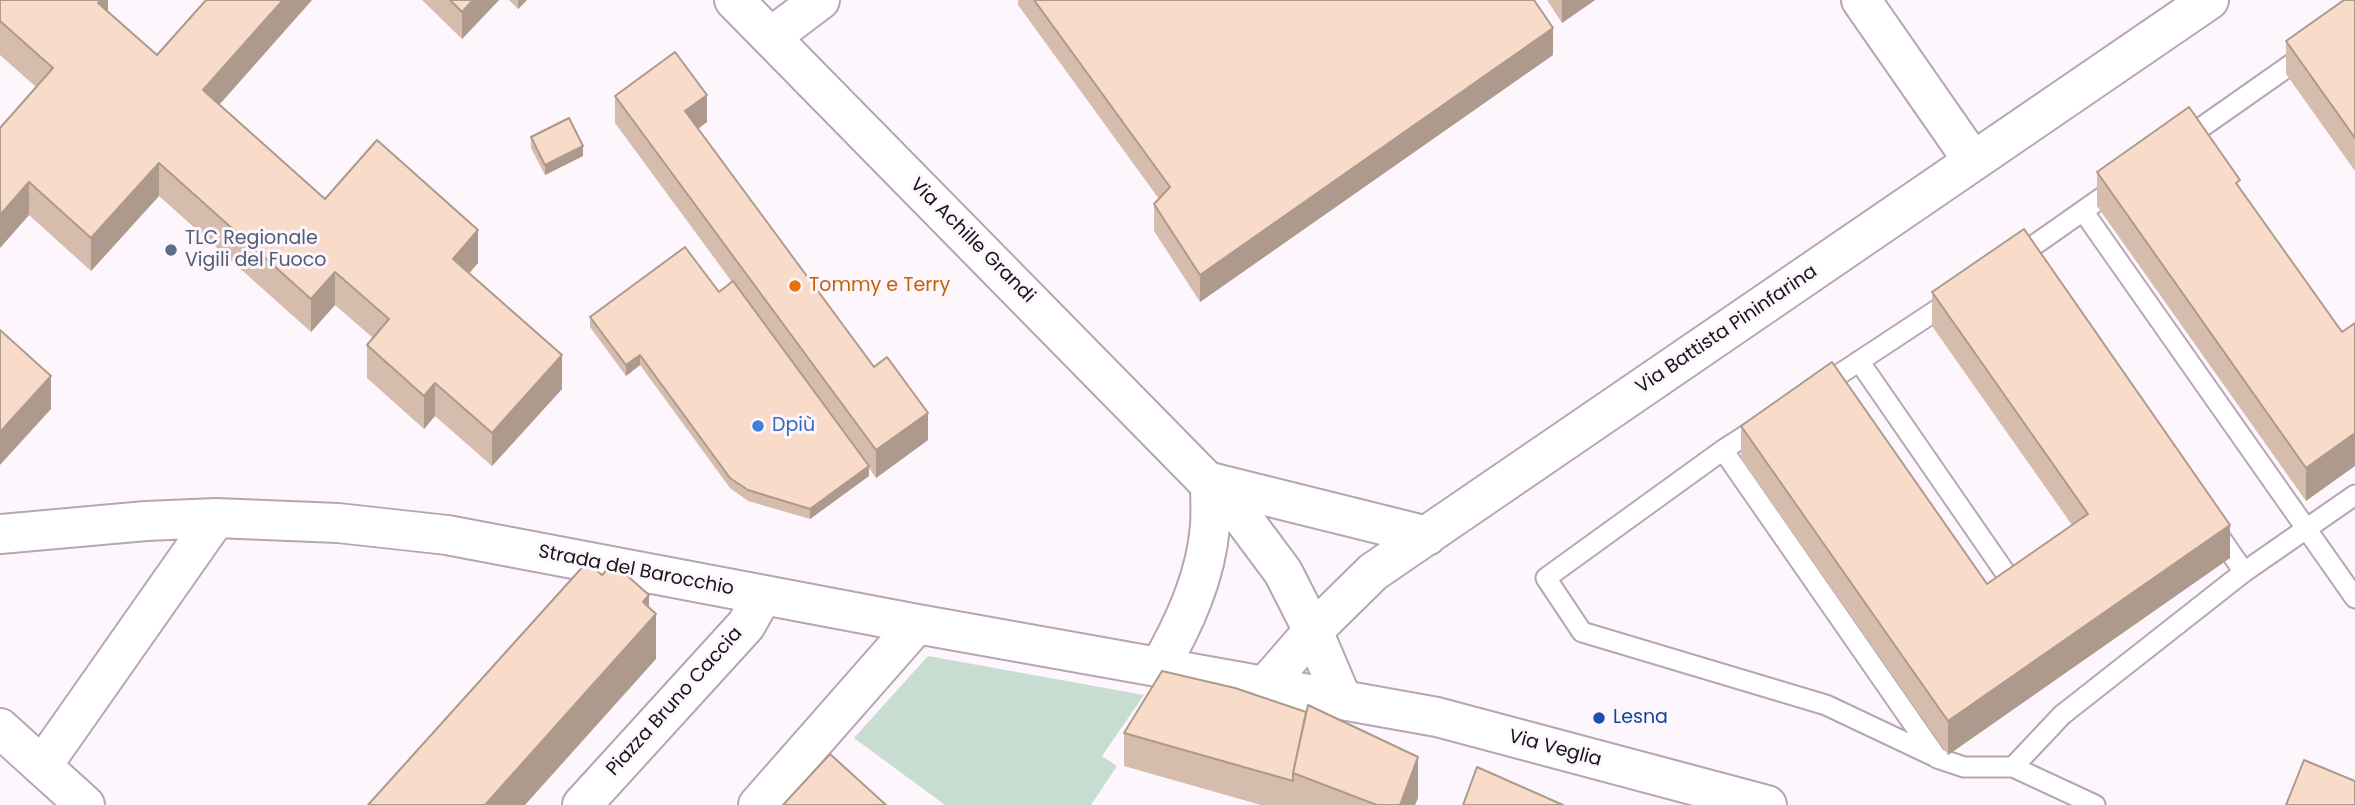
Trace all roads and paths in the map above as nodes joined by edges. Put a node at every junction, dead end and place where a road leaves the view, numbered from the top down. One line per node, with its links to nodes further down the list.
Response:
1 (734, 0): 5 (street, Via Achille Grandi)
2 (820, 0): 5 (street)
3 (1861, 0): 8 (street)
4 (2209, 0): 8 (street, Via Battista Pininfarina)
5 (771, 37): 19 (street, Via Achille Grandi)
6 (2321, 43): 7 (lane)
7 (2162, 155)
8 (1973, 161): 25 (street, Via Battista Pininfarina)
9 (2128, 179): 10 (lane)
10 (2083, 211): 11 (lane); 23 (lane)
11 (2023, 253): 12 (lane); 13 (lane)
12 (2001, 267)
13 (2035, 270)
14 (1968, 289): 15 (lane)
15 (1859, 361): 16 (lane); 27 (lane)
16 (1802, 398)
17 (1780, 413): 18 (lane)
18 (1723, 450): 36 (lane); 36 (lane)
19 (1210, 482): 25 (street); 31 (street, Via Achille Grandi); 32 (street)
20 (2355, 495): 23 (lane)
21 (2206, 517): 26 (lane)
22 (216, 518): 24 (street, Strada del Barocchio); 28 (street, Strada del Barocchio); 37 (street)
23 (2308, 529): 26 (lane); 29 (lane)
24 (0, 534)
25 (1427, 536): 31 (street, Via Battista Pininfarina)
26 (2244, 572): 38 (lane)
27 (2011, 581)
28 (763, 595): 30 (street, Strada del Barocchio); 40 (street, Piazza Bruno Caccia)
29 (2355, 598)
30 (917, 624): 32 (street, Strada del Barocchio); 41 (street)
31 (1313, 631): 33 (street, Via Battista Pininfarina); 34 (street, Via Achille Grandi)
32 (1159, 668): 33 (street, Strada del Barocchio)
33 (1266, 685): 34 (street, Via Veglia)
34 (1342, 699): 42 (street, Via Veglia)
35 (0, 728): 37 (street)
36 (1937, 758): 38 (lane)
37 (42, 766): 39 (street)
38 (2013, 767): 43 (lane)
39 (85, 805)
40 (582, 805)
41 (758, 805)
42 (1767, 805)
43 (2095, 805)

